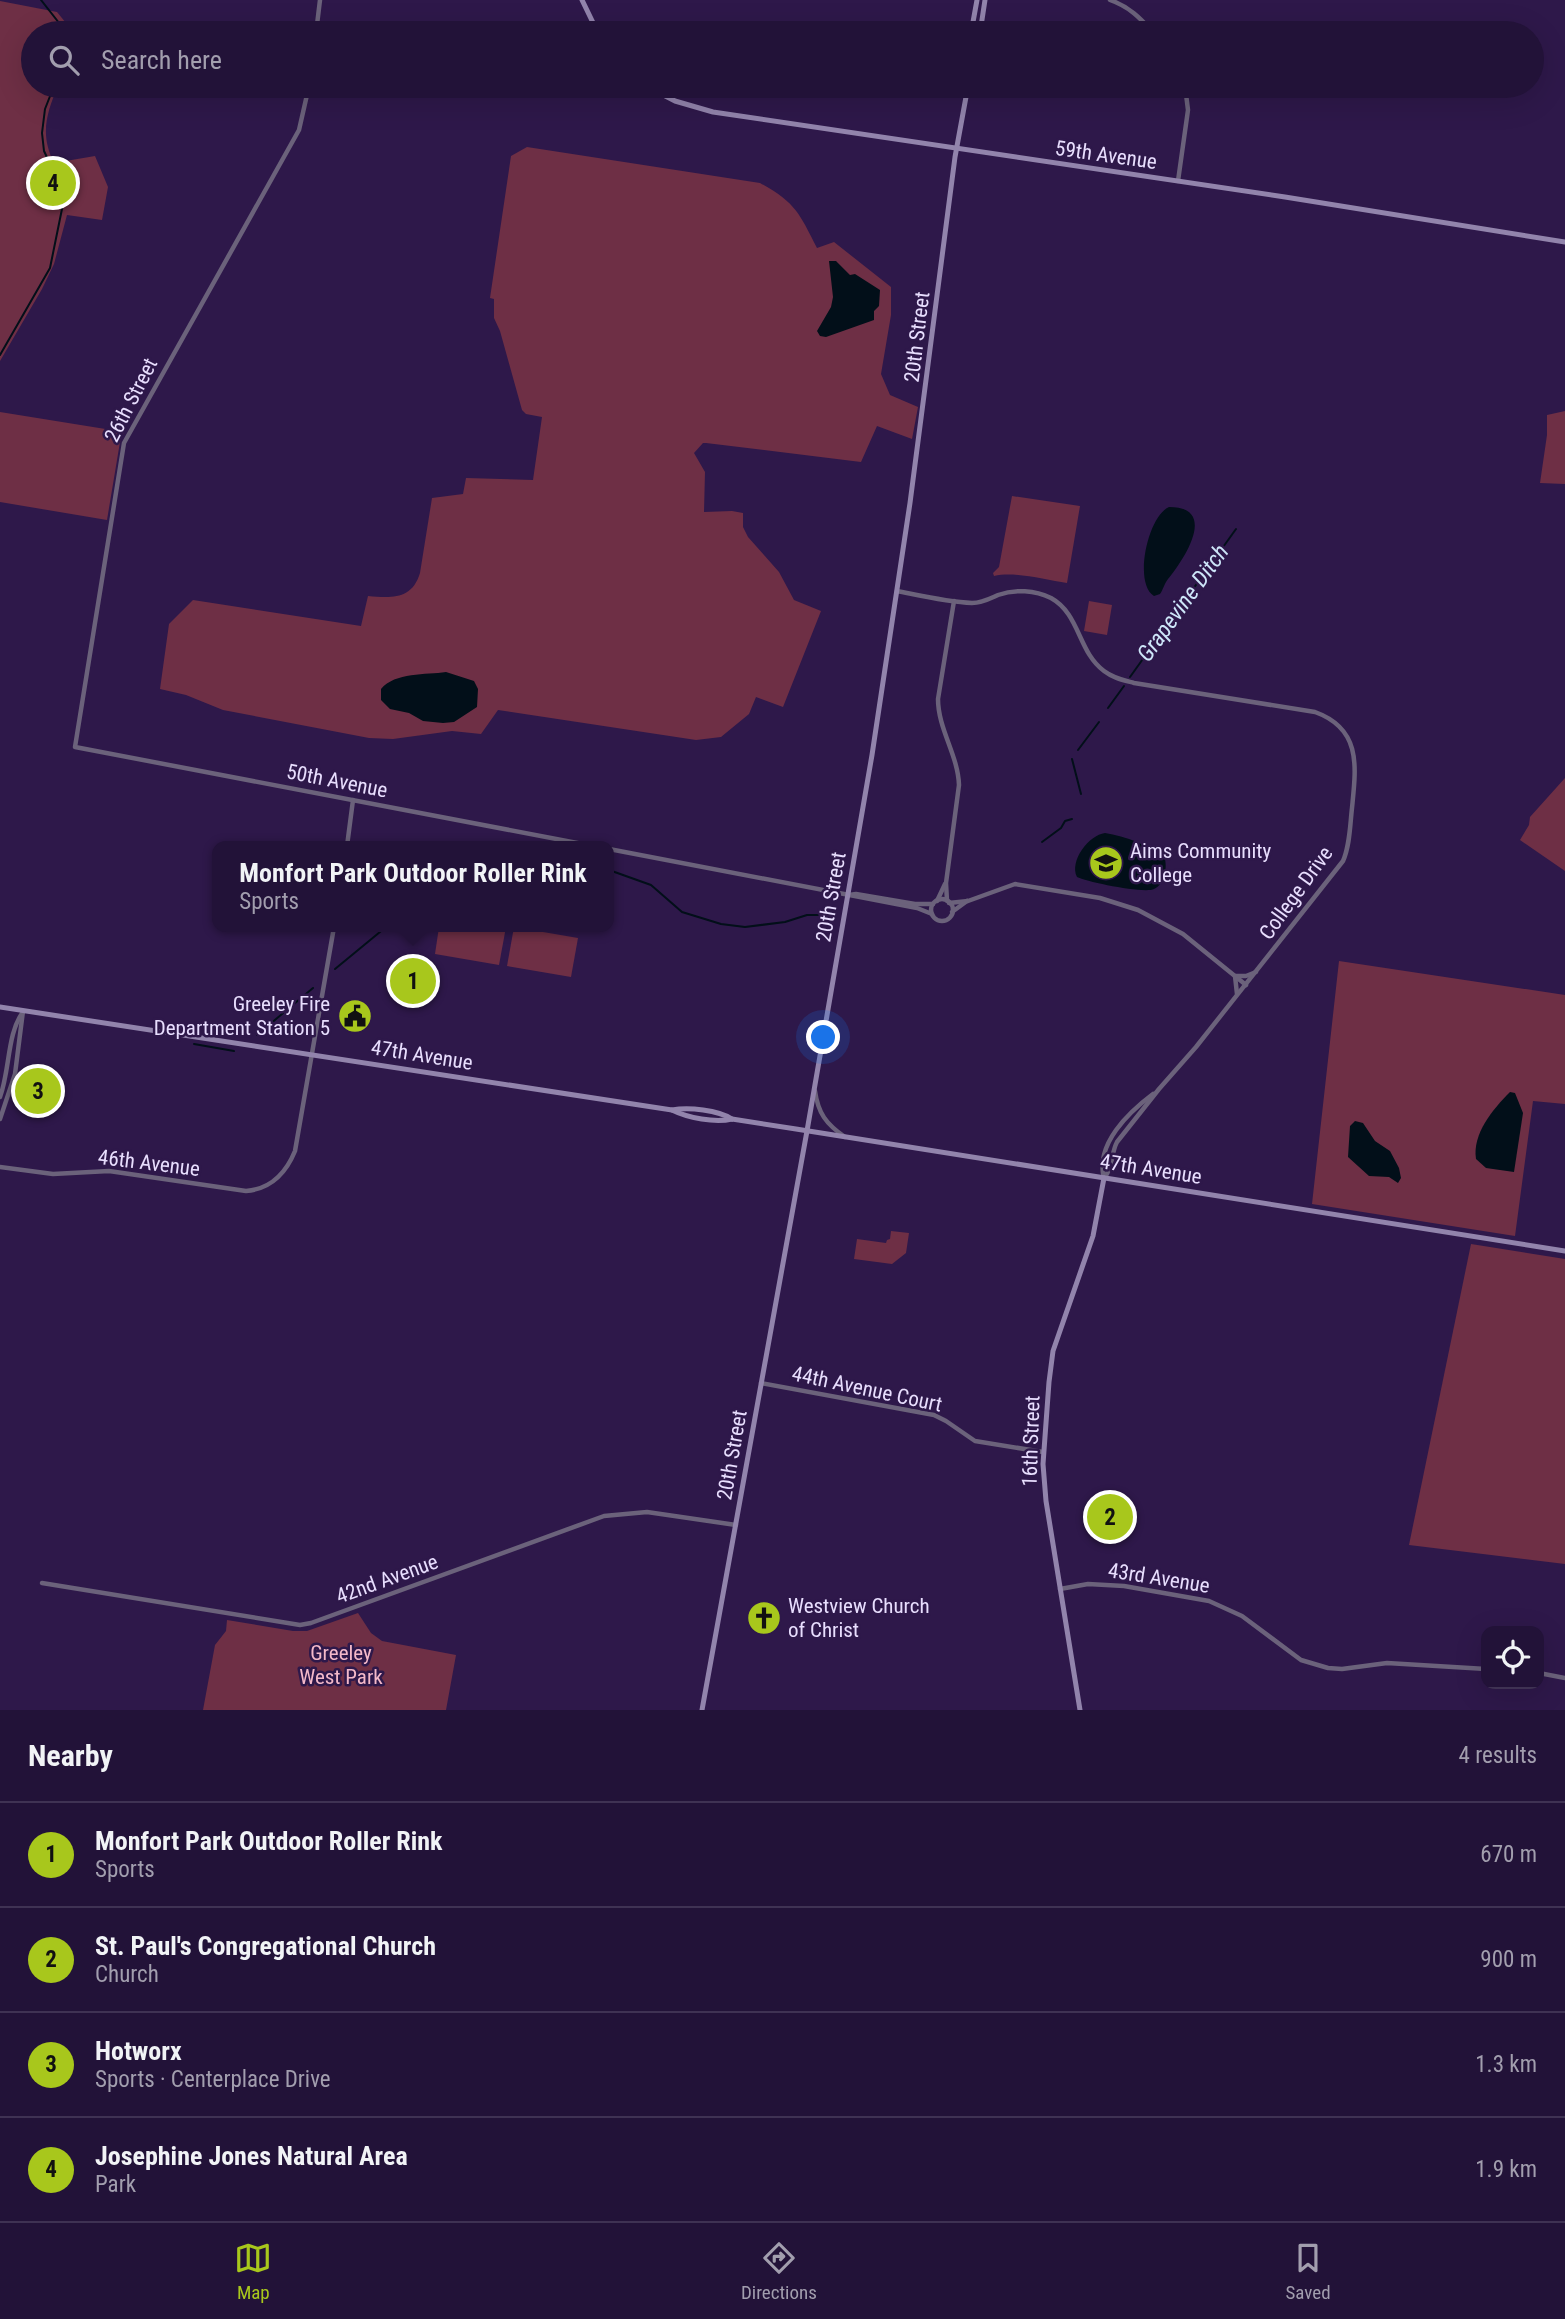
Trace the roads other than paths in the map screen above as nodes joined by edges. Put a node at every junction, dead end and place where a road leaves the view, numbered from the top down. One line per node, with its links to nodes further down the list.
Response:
1 (320, 0): 6 (street)
2 (582, 0): 7 (main road)
3 (977, 0): 8 (main road)
4 (985, 0): 9 (main road)
5 (1110, 0): 10 (street)
6 (317, 21)
7 (592, 21)
8 (973, 21)
9 (982, 21)
10 (1143, 21)
11 (307, 98): 20 (street, 26th Street)
12 (667, 98): 15 (main road, 59th Avenue)
13 (966, 98): 15 (main road, 20th Street)
14 (1186, 98): 16 (street)
15 (956, 149): 16 (main road, 59th Avenue); 18 (main road, 20th Street)
16 (1178, 181): 17 (main road, 59th Avenue)
17 (1565, 243)
18 (897, 592): 19 (street, College Drive); 26 (main road, 20th Street)
19 (954, 601): 25 (street); 33 (street, College Drive)
20 (75, 747): 21 (street, 50th Avenue)
21 (353, 800): 22 (street); 23 (street, 50th Avenue)
22 (347, 841)
23 (567, 841)
24 (614, 850): 26 (street)
25 (946, 883): 28 (street); 29 (street)
26 (848, 895): 29 (street); 31 (street); 40 (main road, 20th Street)
27 (968, 901): 28 (street); 30 (street); 34 (street)
28 (948, 902): 29 (street); 30 (street)
29 (935, 903): 31 (street)
30 (952, 912): 31 (street)
31 (932, 915)
32 (333, 932): 39 (street)
33 (1257, 971): 34 (street); 35 (street, College Drive)
34 (1235, 976): 35 (street); 36 (street)
35 (1246, 985): 36 (street, College Drive)
36 (1237, 996): 46 (street, College Drive)
37 (0, 1007): 38 (main road, 47th Avenue)
38 (23, 1011): 39 (main road, 47th Avenue); 41 (street); 42 (street)
39 (312, 1054): 43 (main road, 47th Avenue); 45 (street, 46th Avenue)
40 (814, 1090): 43 (main road, 20th Street); 44 (street)
41 (0, 1097)
42 (0, 1119)
43 (807, 1131): 44 (main road, 47th Avenue); 48 (main road, 20th Street)
44 (845, 1137): 46 (main road, 47th Avenue)
45 (0, 1167)
46 (1104, 1178): 47 (main road, 47th Avenue); 49 (main road, 16th Street)
47 (1565, 1251)
48 (761, 1383): 49 (street, 44th Avenue Court); 50 (main road, 20th Street)
49 (1044, 1452): 52 (main road, 16th Street)
50 (736, 1525): 51 (street, 42nd Avenue); 56 (main road, 20th Street)
51 (42, 1583)
52 (1060, 1589): 53 (street, 43rd Avenue); 57 (main road, 16th Street)
53 (1481, 1669)
54 (1544, 1674): 55 (street)
55 (1565, 1678)
56 (702, 1710)
57 (1080, 1710)

